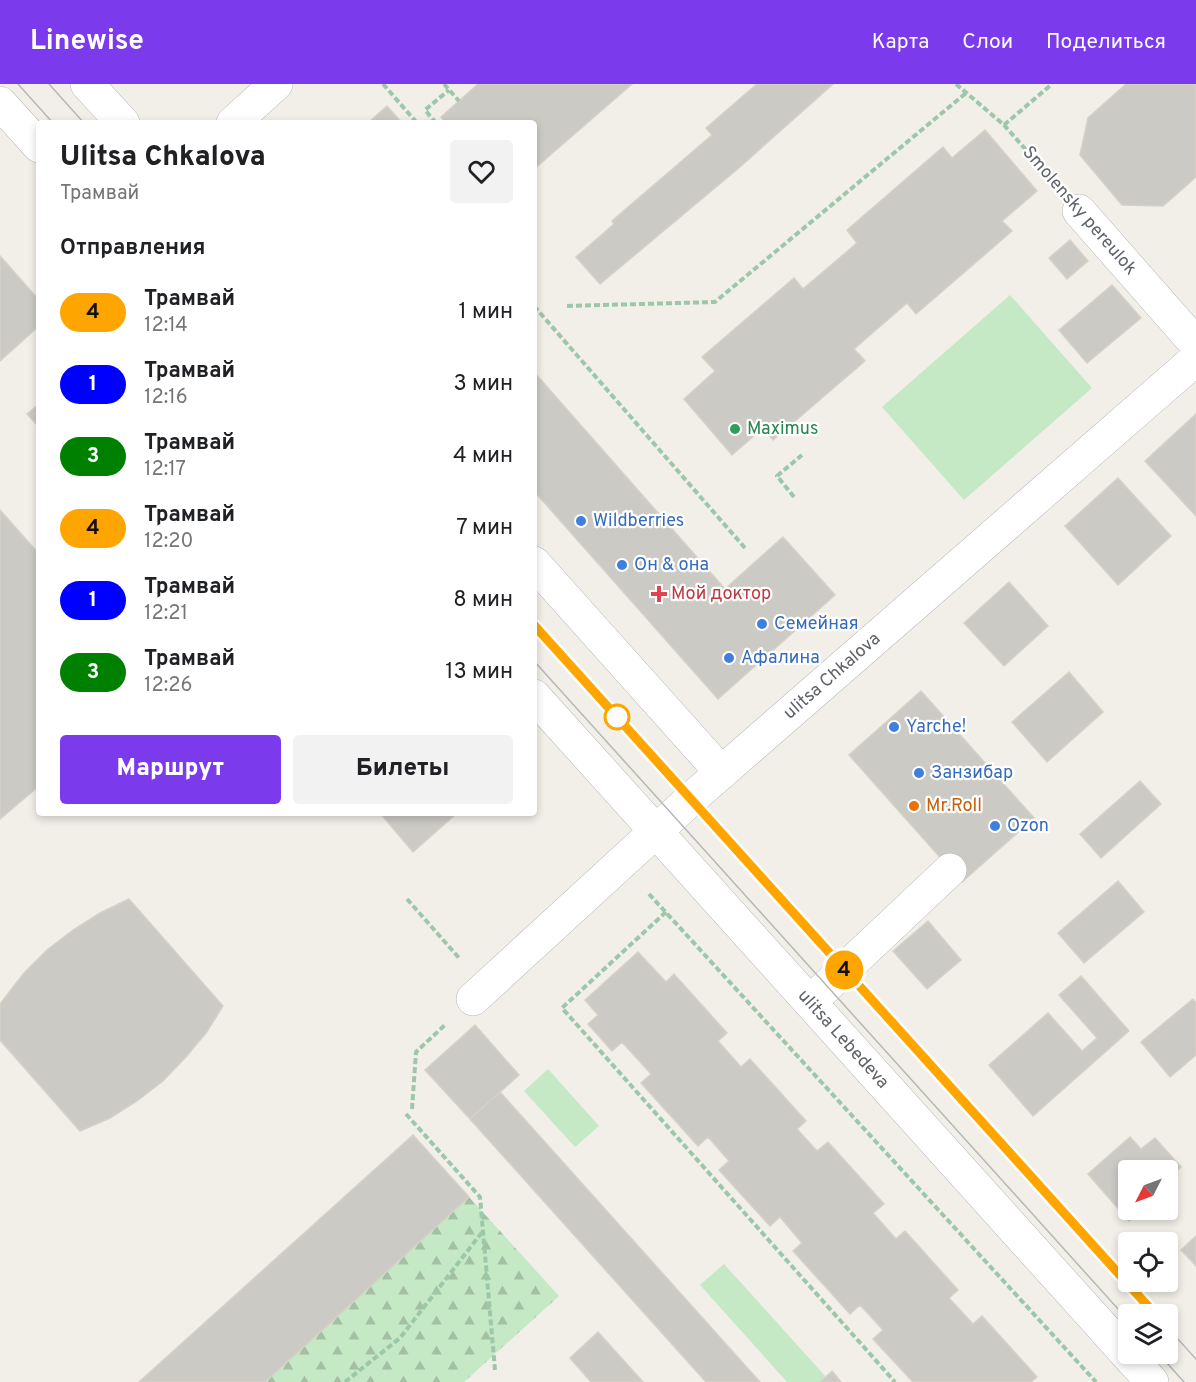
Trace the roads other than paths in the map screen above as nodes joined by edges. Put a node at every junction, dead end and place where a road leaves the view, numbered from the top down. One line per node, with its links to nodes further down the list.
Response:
1 (87, 84): 4 (street)
2 (276, 84): 5 (street)
3 (0, 103): 6 (street)
4 (120, 120)
5 (236, 120)
6 (36, 143)
7 (1079, 210): 8 (street, Smolensky pereulok)
8 (1196, 344)
9 (1196, 359): 12 (street, ulitsa Chkalova)
10 (537, 566): 12 (street)
11 (537, 699): 13 (street, ulitsa Lebedeva)
12 (721, 772): 13 (street, ulitsa Chkalova)
13 (656, 831): 15 (street, ulitsa Chkalova); 16 (street, ulitsa Lebedeva)
14 (950, 870): 16 (street)
15 (473, 999)
16 (810, 1002): 17 (street, ulitsa Lebedeva)
17 (1152, 1382)

